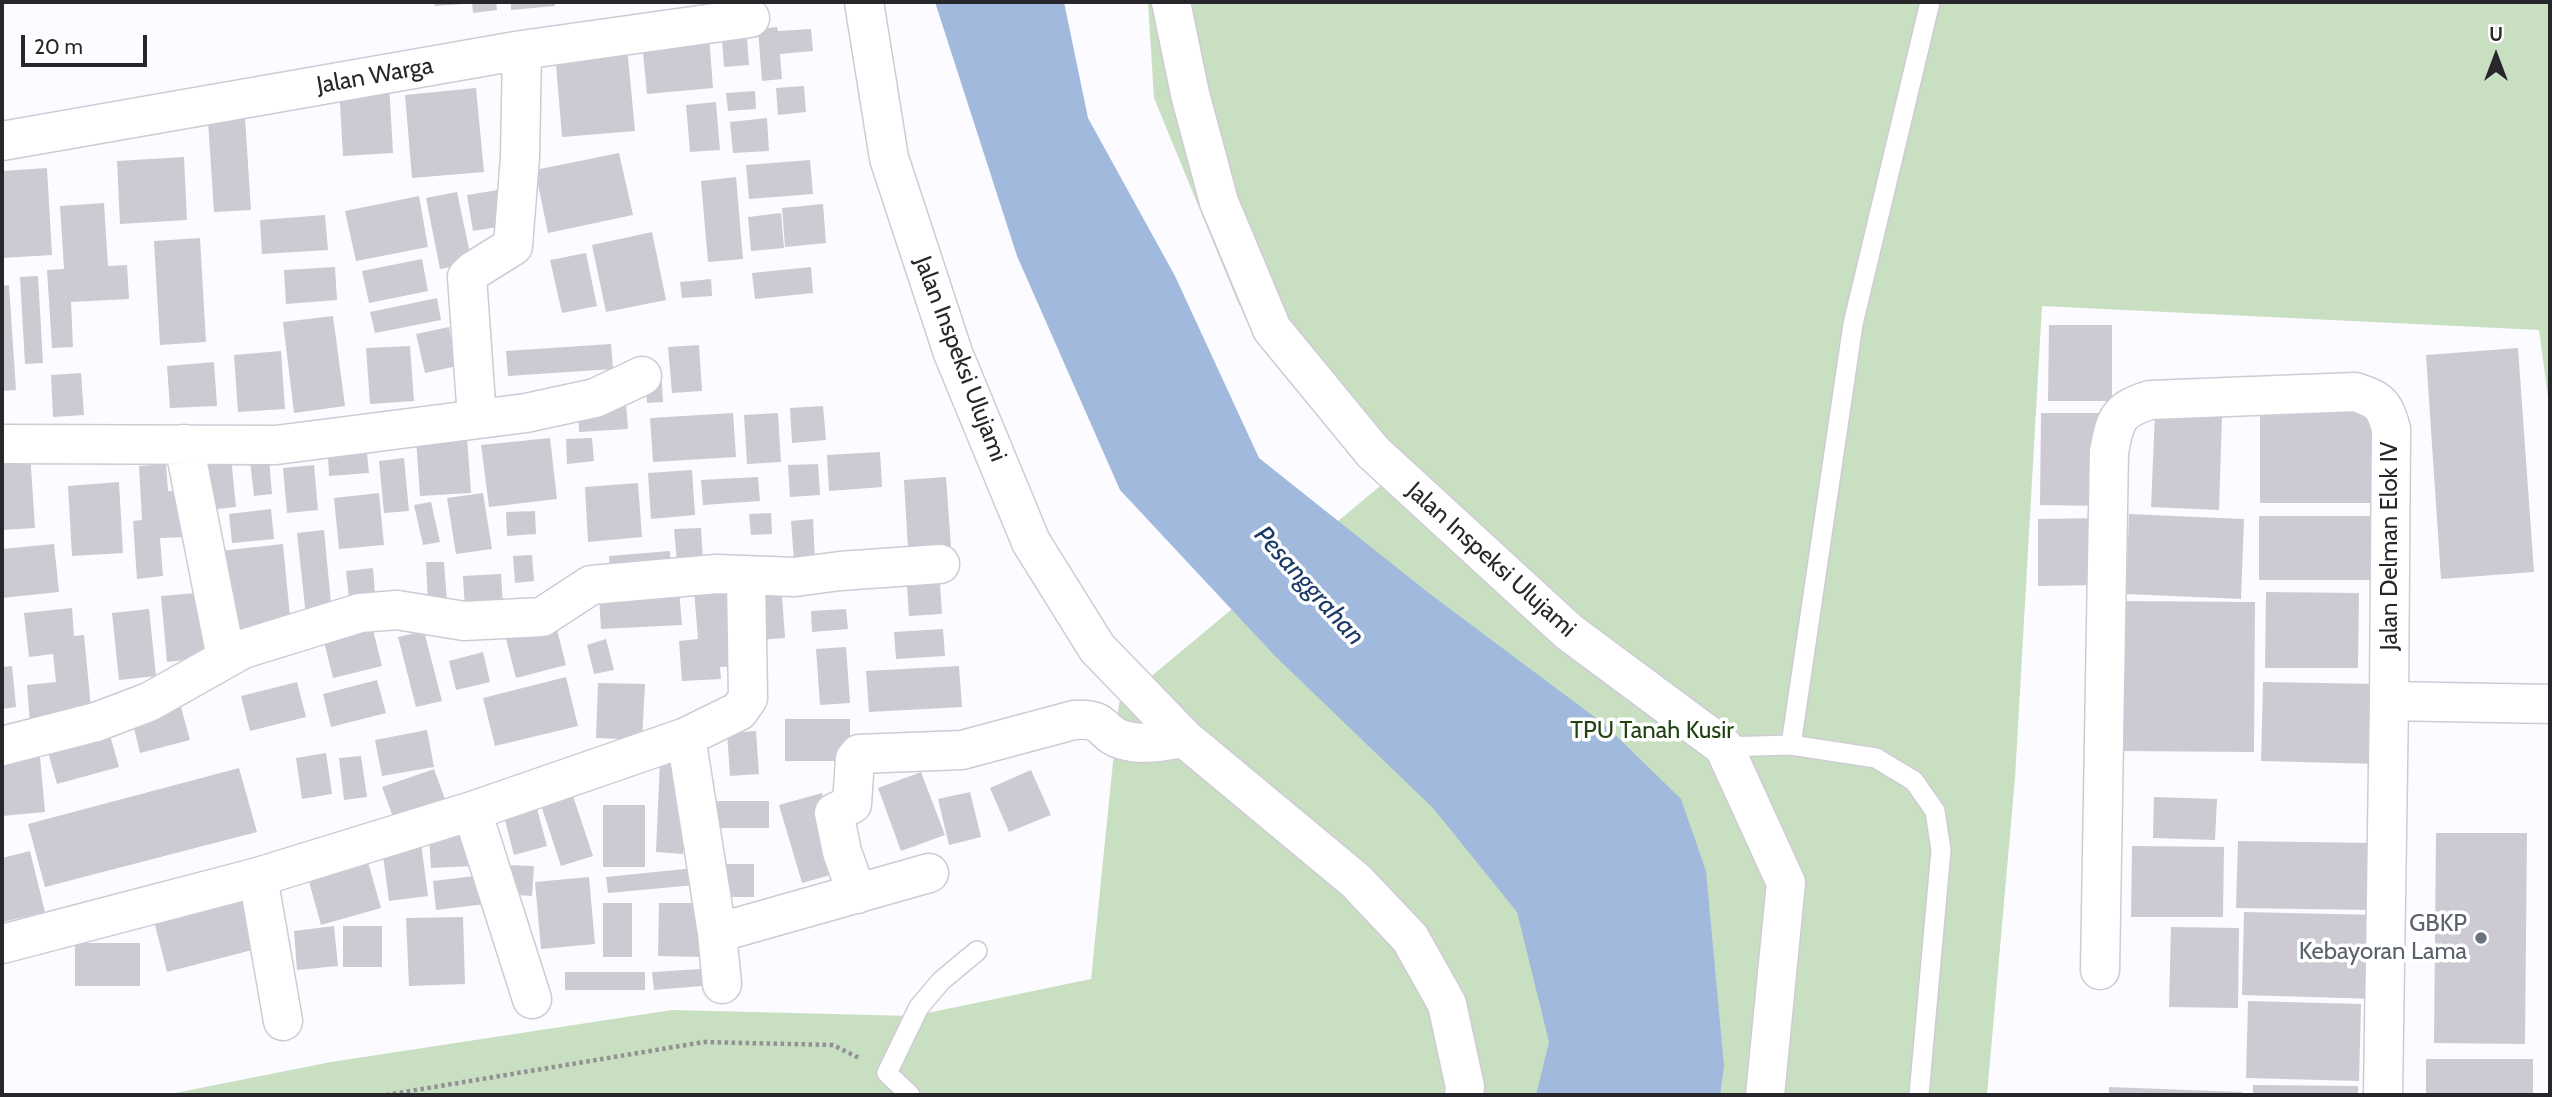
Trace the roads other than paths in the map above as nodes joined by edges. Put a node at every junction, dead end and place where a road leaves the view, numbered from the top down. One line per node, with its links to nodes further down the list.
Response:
1 (864, 2): 17 (street, Jalan Inspeksi Ulujami)
2 (1171, 2): 20 (street, Jalan Inspeksi Ulujami)
3 (1930, 2): 18 (lane)
4 (750, 18): 5 (street, Jalan Warga)
5 (522, 50): 6 (street, Jalan Warga); 8 (street)
6 (2, 141)
7 (642, 376): 8 (street)
8 (477, 418): 10 (street)
9 (2, 444): 10 (street)
10 (184, 444): 13 (street)
11 (940, 564): 12 (street)
12 (746, 576): 13 (street); 16 (street)
13 (226, 658): 19 (street)
14 (2389, 701): 15 (street); 28 (street, Jalan Delman Elok IV); 36 (street, Jalan Delman Elok IV)
15 (2550, 704)
16 (687, 737): 21 (street); 25 (street)
17 (1184, 738): 24 (street); 33 (street, Jalan Inspeksi Ulujami)
18 (1791, 745): 20 (lane); 35 (lane)
19 (2, 746)
20 (1724, 747): 34 (street, Jalan Inspeksi Ulujami)
21 (472, 811): 23 (street); 30 (street)
22 (929, 873): 24 (street)
23 (258, 877): 26 (street); 31 (street)
24 (857, 894): 25 (street)
25 (717, 933): 29 (street)
26 (2, 944)
27 (977, 951): 32 (lane)
28 (2100, 970)
29 (722, 984)
30 (532, 999)
31 (283, 1021)
32 (910, 1095)
33 (1464, 1095)
34 (1765, 1095)
35 (1919, 1095)
36 (2383, 1095)

